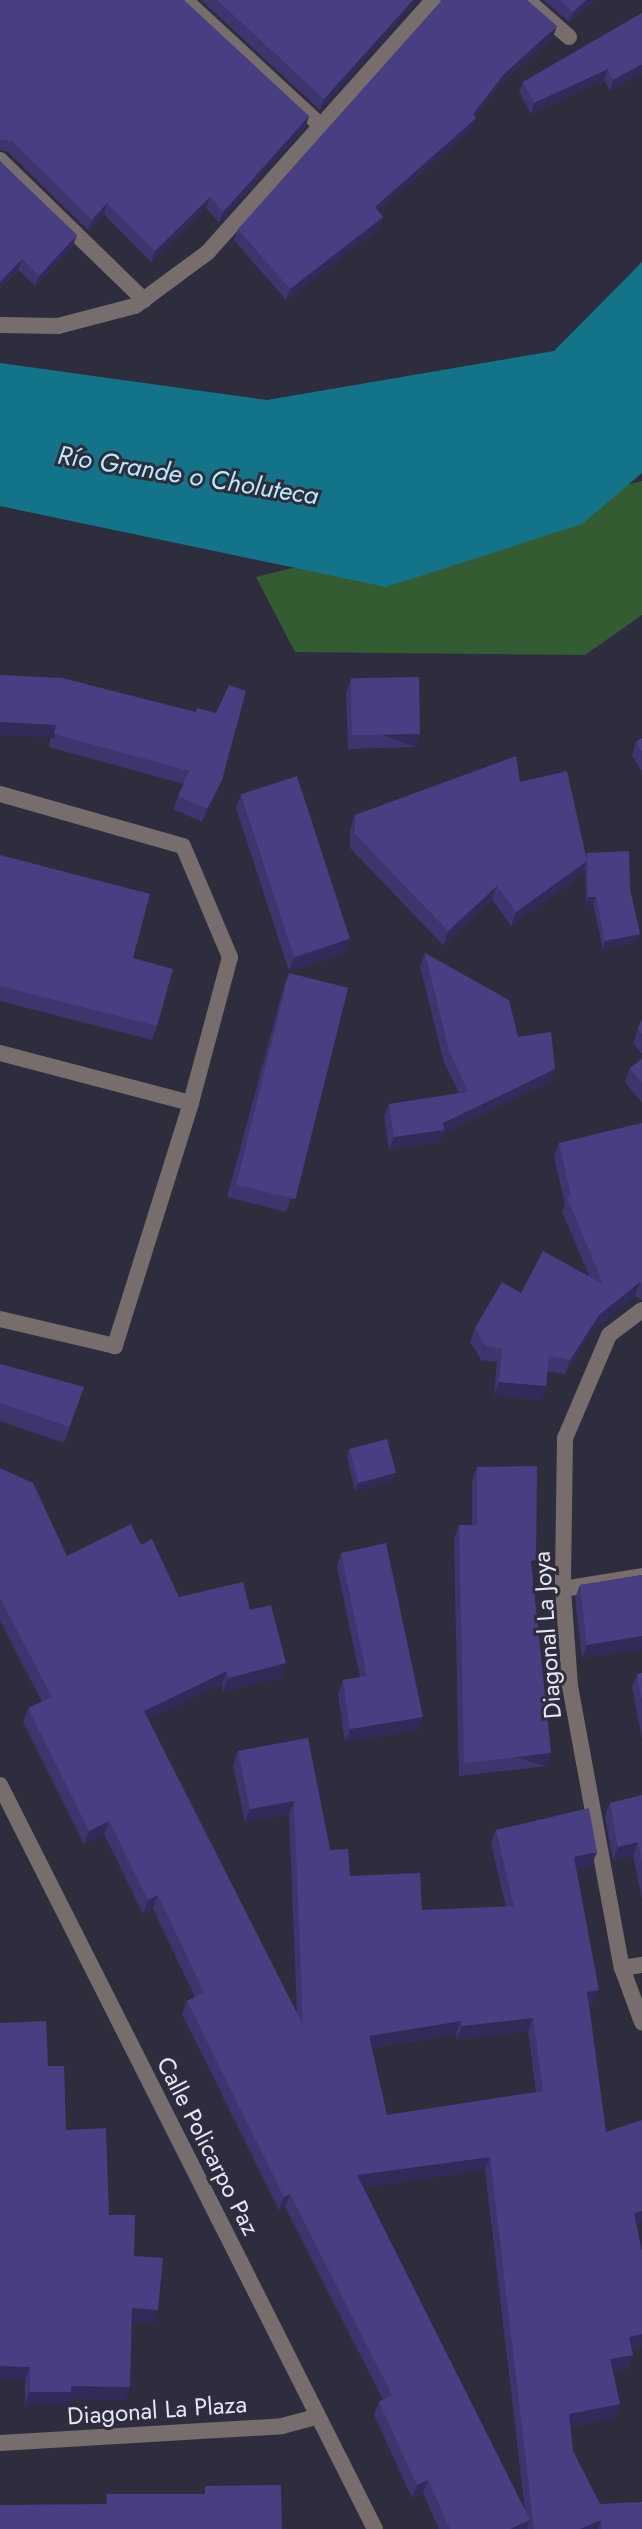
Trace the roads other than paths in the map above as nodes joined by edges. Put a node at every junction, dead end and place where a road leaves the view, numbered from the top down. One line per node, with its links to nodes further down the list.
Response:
1 (185, 0): 5 (street)
2 (433, 0): 5 (street)
3 (527, 0): 4 (street)
4 (569, 37)
5 (323, 128): 7 (street)
6 (0, 160): 7 (street)
7 (144, 300): 8 (street)
8 (1, 325)
9 (0, 794): 11 (street)
10 (0, 1053): 11 (street)
11 (191, 1103): 13 (street)
12 (642, 1310): 15 (street, Diagonal La Joya)
13 (0, 1319)
14 (642, 1576): 15 (street)
15 (563, 1589): 18 (street, Diagonal La Joya)
16 (0, 1785): 20 (street, Calle Policarpo Paz)
17 (642, 1965): 18 (street)
18 (622, 1968): 19 (street, Diagonal La Joya)
19 (642, 2022)
20 (315, 2417): 21 (street, Diagonal La Plaza); 22 (street, Calle Policarpo Paz)
21 (0, 2443)
22 (375, 2529)

